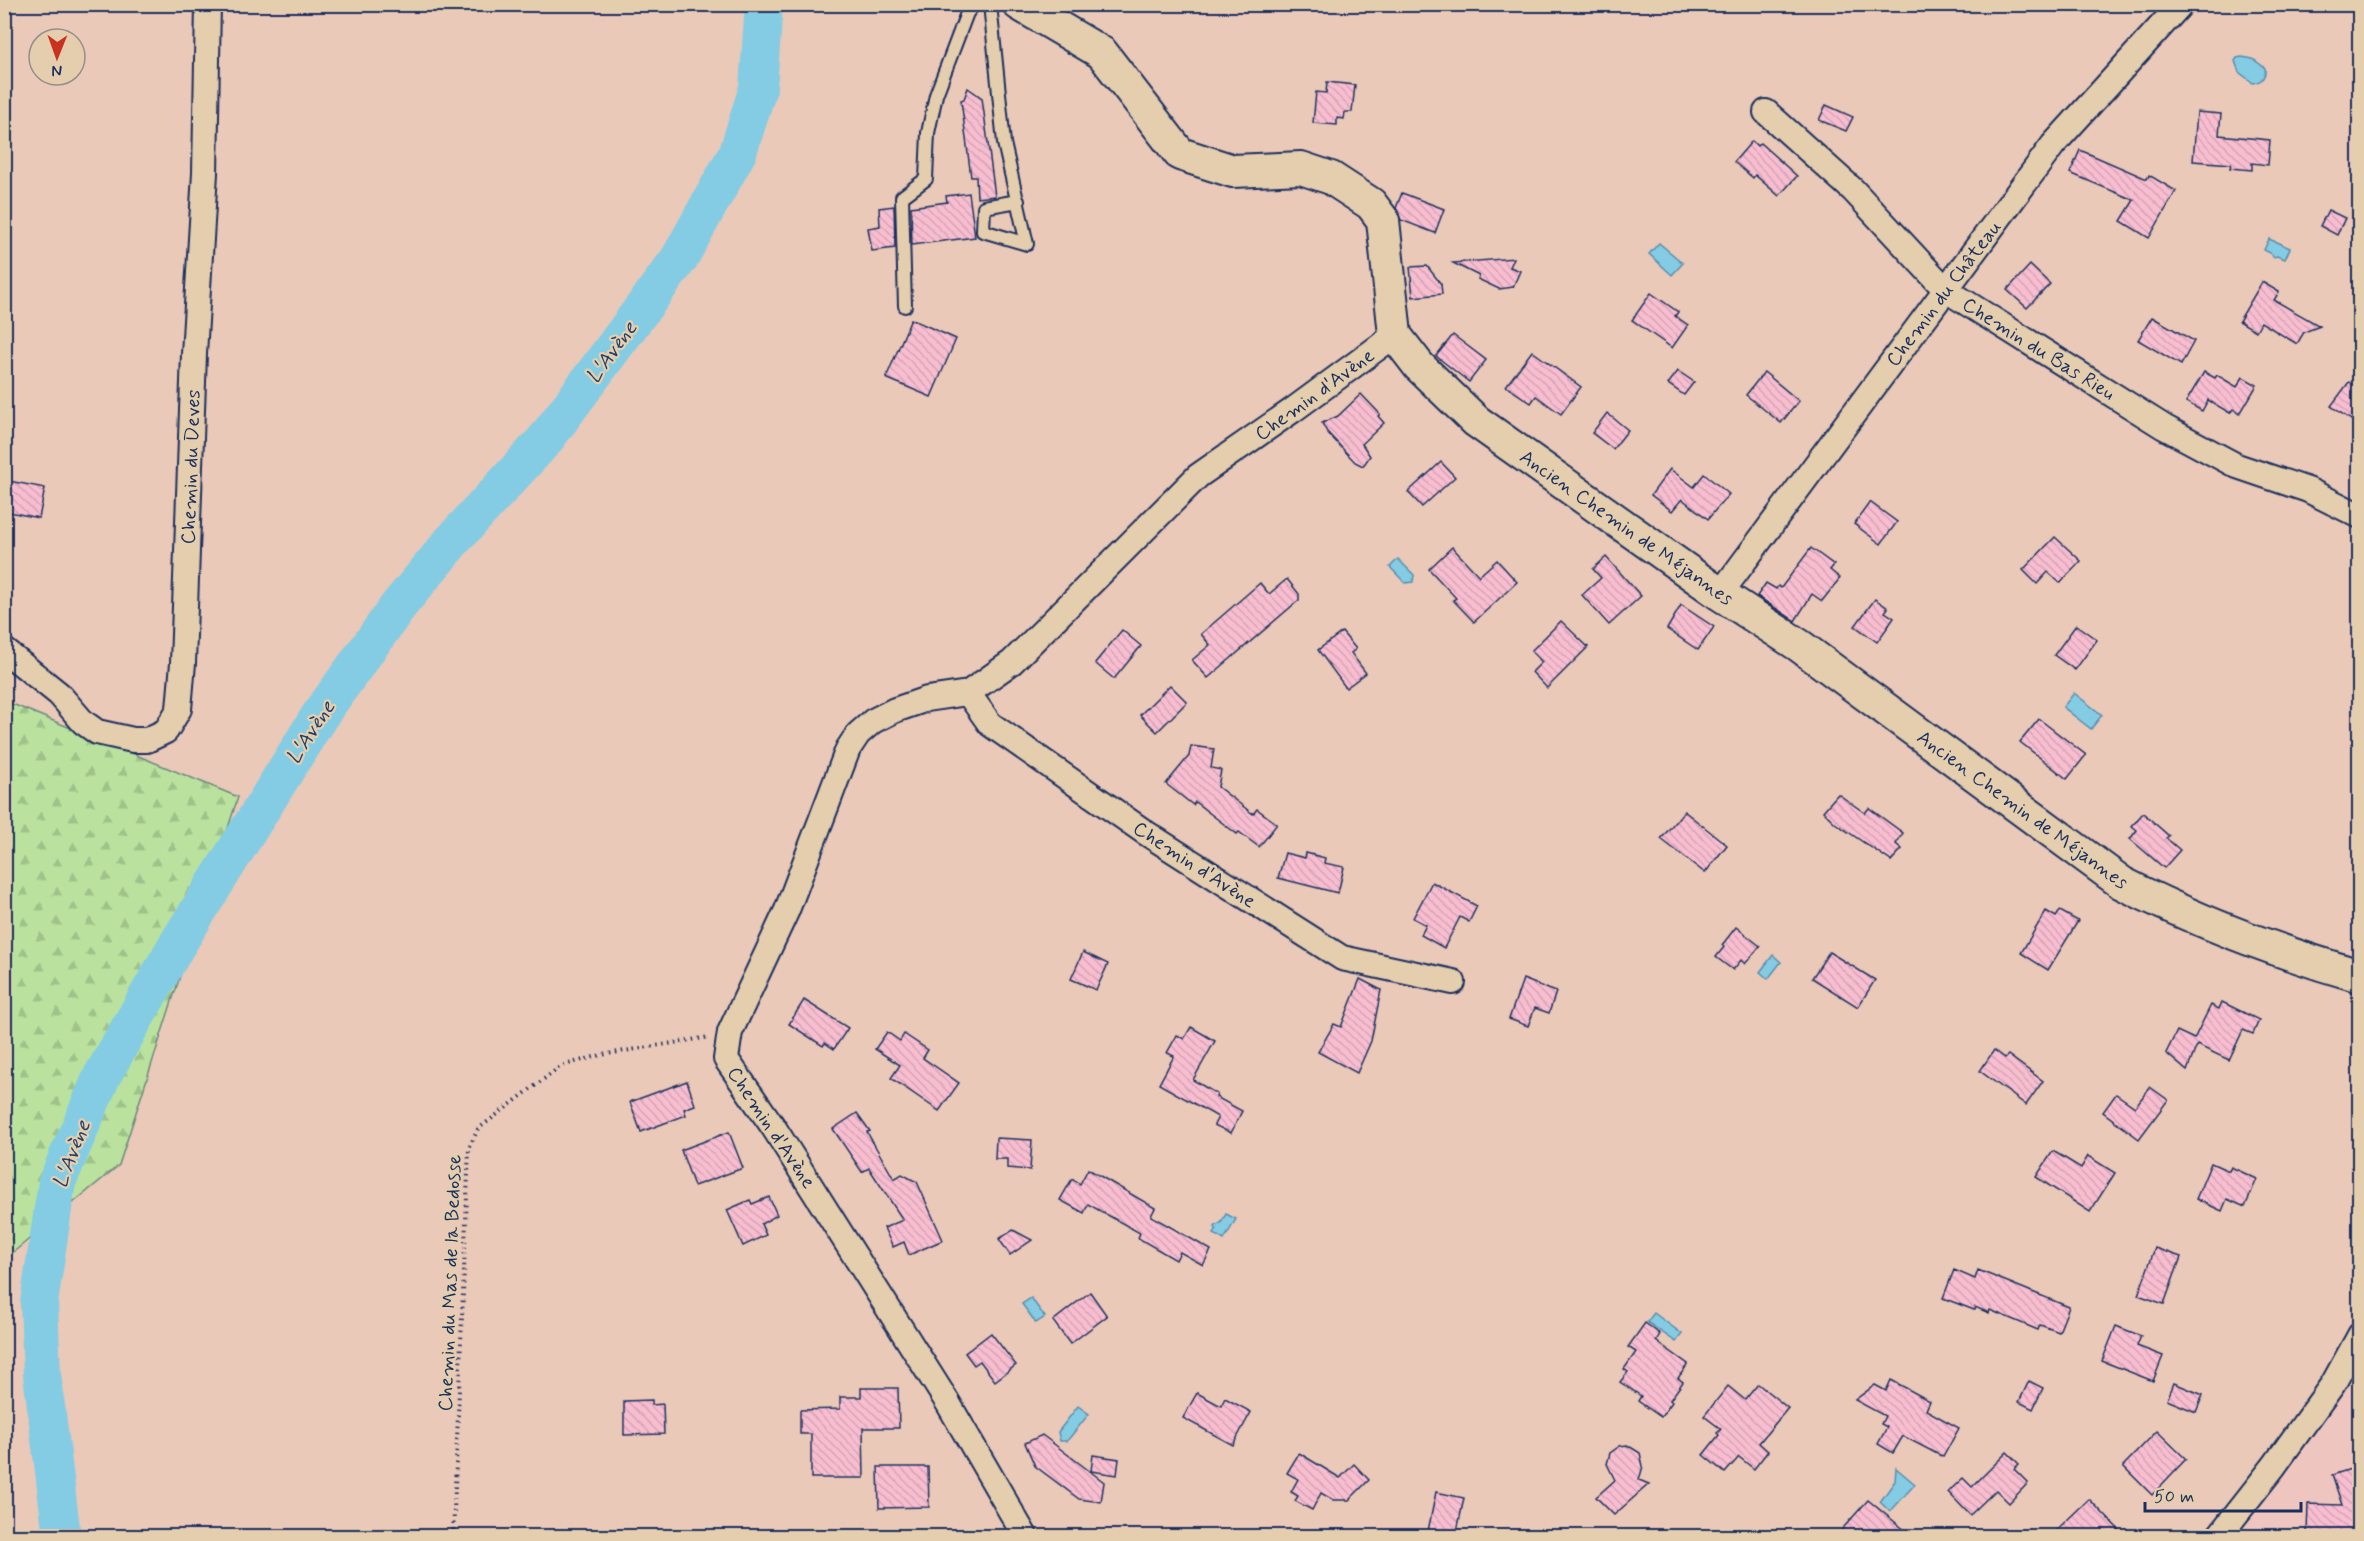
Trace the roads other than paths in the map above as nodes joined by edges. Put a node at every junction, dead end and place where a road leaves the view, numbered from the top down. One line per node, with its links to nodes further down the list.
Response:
1 (208, 4): 13 (street, Chemin du Deves)
2 (974, 4): 9 (lane)
3 (990, 4): 7 (lane)
4 (1019, 4): 10 (street)
5 (2181, 4): 8 (street, Chemin du Château)
6 (1766, 112): 8 (street, Chemin du Bas Rieu)
7 (1018, 201)
8 (1946, 290): 11 (street, Chemin du Bas Rieu); 12 (street, Chemin du Château)
9 (905, 306)
10 (1395, 335): 12 (street, Ancien Chemin de Méjannes); 14 (street, Chemin d'Avène)
11 (2360, 516)
12 (1720, 594): 15 (street, Ancien Chemin de Méjannes)
13 (4, 650)
14 (968, 693): 16 (street, Chemin d'Avène); 18 (street, Chemin d'Avène)
15 (2360, 976)
16 (1453, 982)
17 (2360, 1335): 19 (street)
18 (1025, 1536)
19 (2220, 1536)

